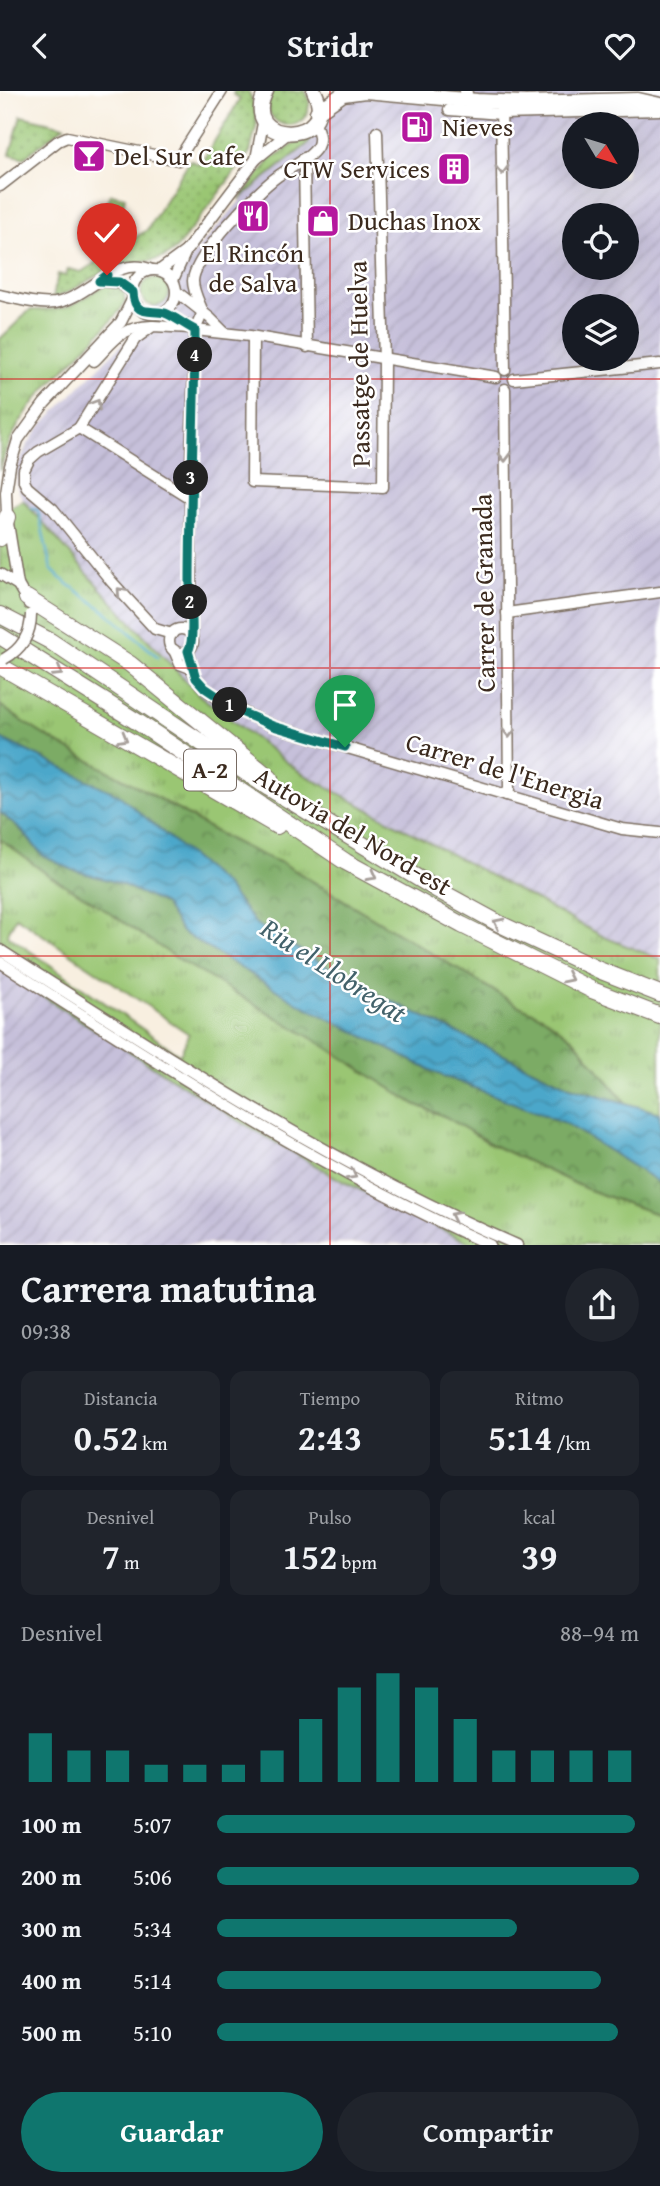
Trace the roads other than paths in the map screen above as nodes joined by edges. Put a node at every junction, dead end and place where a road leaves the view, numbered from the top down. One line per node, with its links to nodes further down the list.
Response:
1 (222, 91): 17 (street)
2 (314, 91): 11 (main road)
3 (444, 91): 5 (main road)
4 (651, 91): 5 (main road)
5 (466, 92)
6 (261, 95): 12 (main road)
7 (660, 105): 8 (main road)
8 (501, 108): 9 (street); 10 (street); 11 (main road); 37 (street, one-way to 37)
9 (449, 110)
10 (660, 110)
11 (316, 116): 14 (main road); 15 (street)
12 (264, 118): 14 (main road); 16 (street)
13 (377, 132): 35 (street, Passatge de Huelva)
14 (287, 134): 16 (street)
15 (304, 158): 18 (street); 34 (street)
16 (256, 159): 19 (street)
17 (0, 185)
18 (224, 231): 19 (street); 28 (street)
19 (188, 249): 20 (street); 21 (street)
20 (156, 270): 21 (street); 22 (street); 25 (street)
21 (173, 280): 23 (street)
22 (99, 281): 24 (street); 25 (street)
23 (177, 292): 27 (street); 28 (street)
24 (0, 295)
25 (133, 295): 26 (street); 29 (street)
26 (146, 311): 27 (street); 29 (street)
27 (162, 312): 31 (street)
28 (203, 312): 31 (street); 32 (street)
29 (121, 322): 39 (street)
30 (153, 326): 31 (street); 39 (street); 41 (street, one-way to 30)
31 (193, 329): 32 (street); 42 (street)
32 (224, 332): 33 (street)
33 (254, 337): 34 (street); 35 (street, Passatge de Huelva)
34 (307, 347): 35 (street)
35 (384, 360): 37 (street)
36 (660, 365): 38 (street)
37 (500, 374): 38 (street); 40 (street)
38 (514, 379): 40 (street)
39 (64, 384): 43 (street)
40 (505, 389): 51 (street, Carrer de Granada, one-way to 51)
41 (79, 428): 42 (street); 53 (street, one-way to 41)
42 (190, 498): 50 (street)
43 (7, 516): 44 (highway); 45 (street)
44 (0, 538)
45 (12, 549): 46 (street); 47 (street)
46 (0, 572): 47 (street)
47 (18, 585): 49 (street)
48 (660, 592): 51 (street)
49 (29, 606): 58 (street, bridge); 61 (highway)
50 (190, 610): 53 (street); 55 (street)
51 (508, 613): 60 (street, Carrer de Granada, one-way to 60)
52 (0, 615): 61 (highway, Autovia del Nord-est / A-2)
53 (175, 631): 55 (street); 56 (street)
54 (0, 636): 63 (highway, Autovia del Nord-est / A-2, one-way to 63)
55 (192, 637): 57 (street)
56 (174, 650): 57 (street); 59 (street, Carrer de l'Energia)
57 (188, 651): 59 (street, Carrer de l'Energia)
58 (1, 662): 63 (highway, one-way to 63)
59 (193, 669): 60 (street, Carrer de l'Energia)
60 (506, 795): 62 (street, Carrer de l'Energia)
61 (314, 816): 66 (highway, Autovia del Nord-est / A-2, one-way to 61)
62 (660, 833)
63 (346, 862): 67 (highway, Autovia del Nord-est / A-2, one-way to 67)
64 (0, 950): 69 (street, one-way to 64)
65 (0, 962): 68 (street, one-way to 68)
66 (660, 994)
67 (660, 1016)
68 (490, 1244)
69 (517, 1244)

